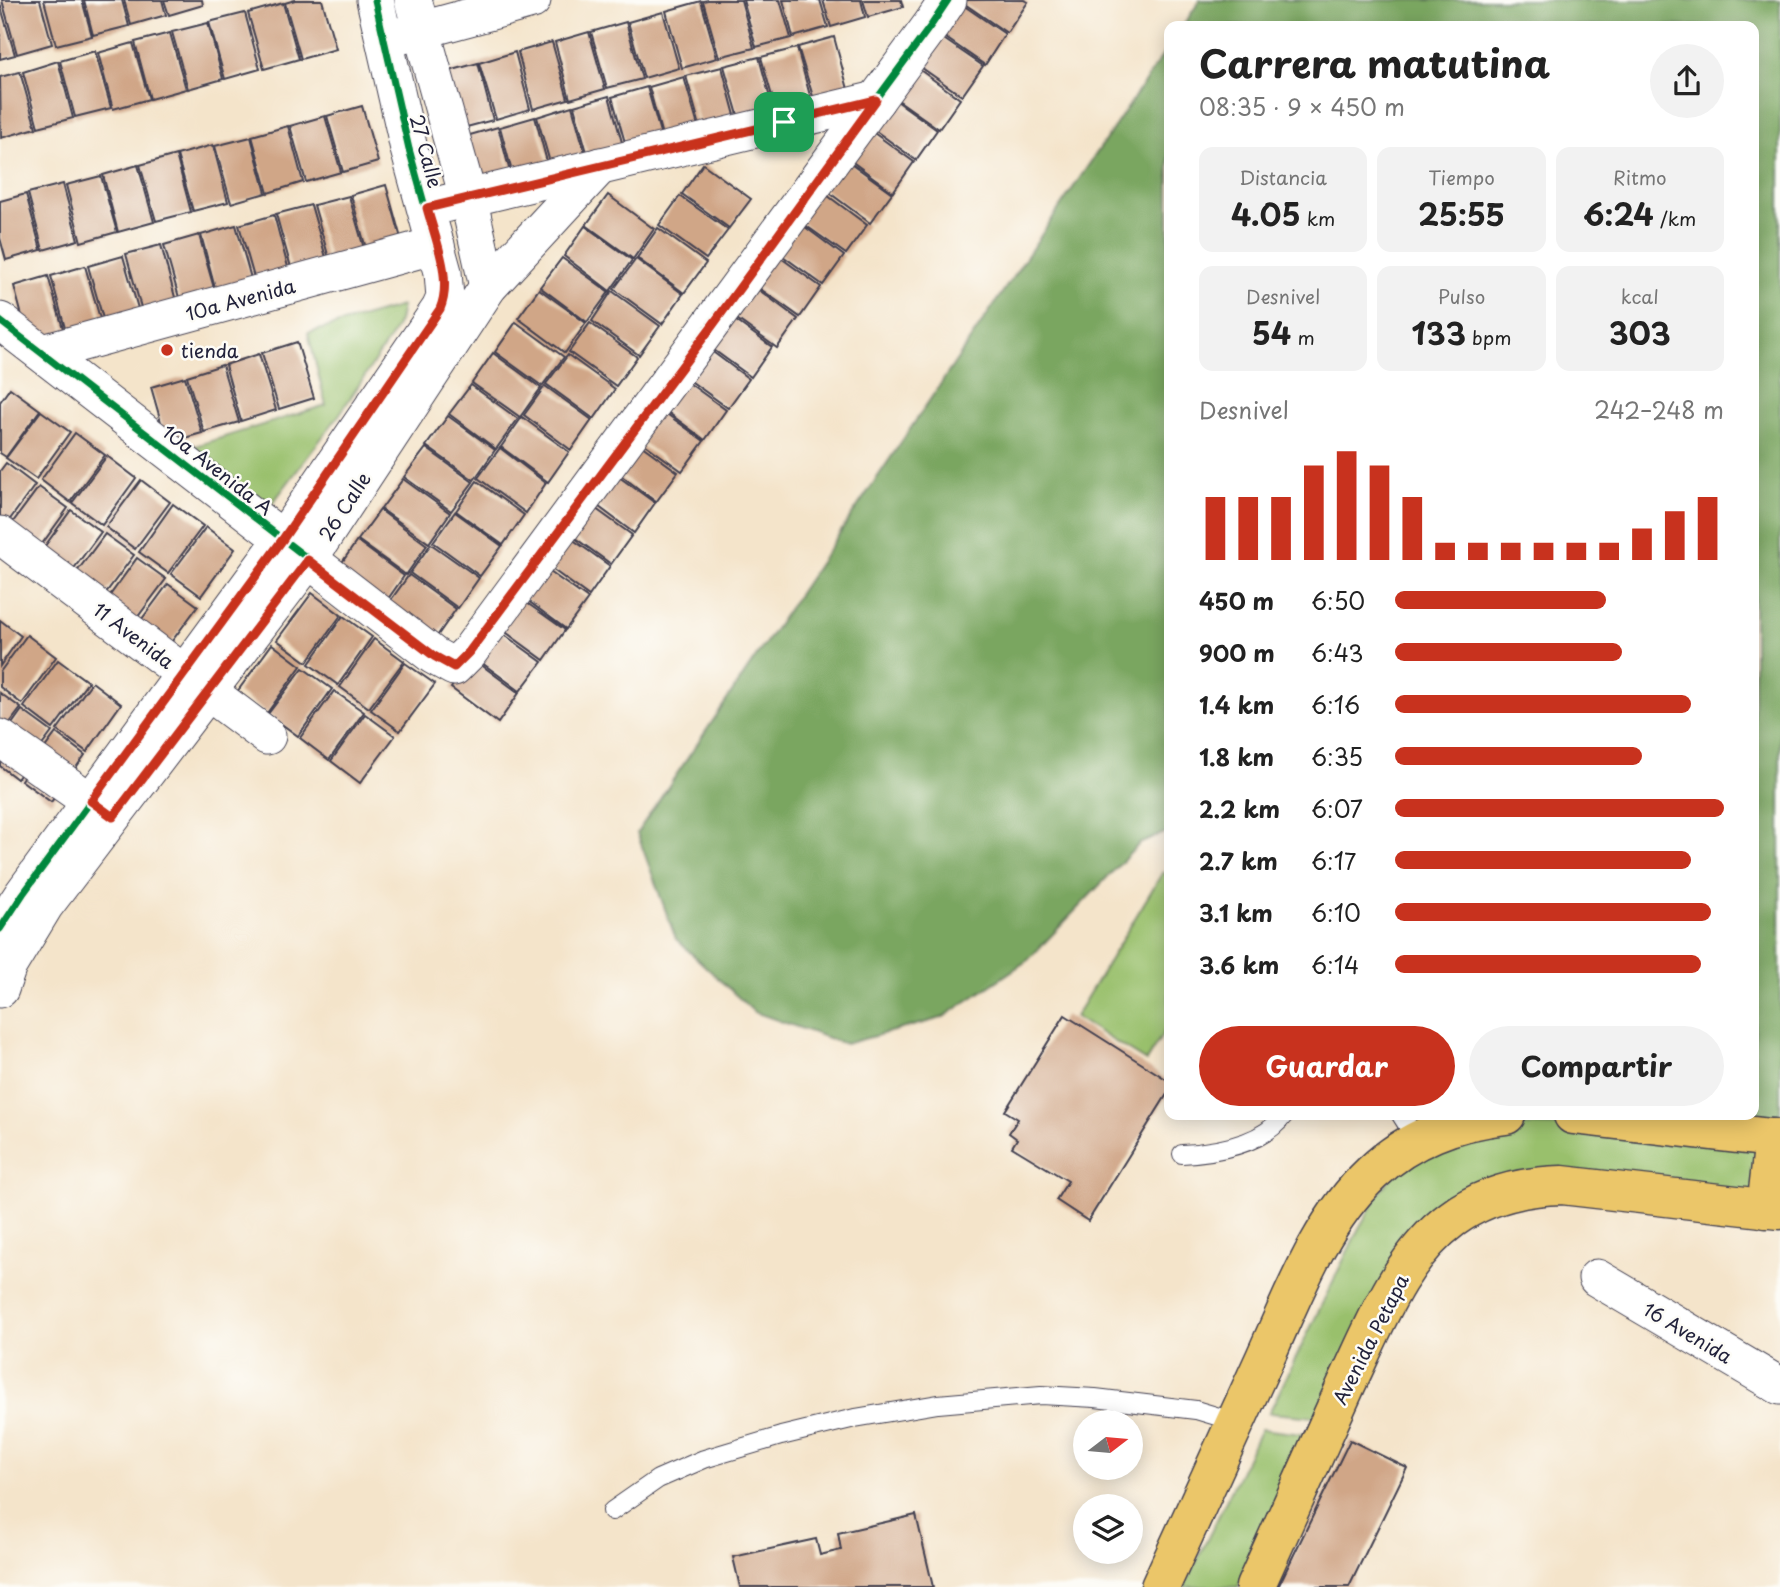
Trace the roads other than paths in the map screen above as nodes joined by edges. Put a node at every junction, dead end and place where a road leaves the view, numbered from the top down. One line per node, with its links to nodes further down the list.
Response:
1 (374, 0): 5 (street, 27 Calle)
2 (532, 0): 4 (street)
3 (948, 0): 6 (street)
4 (416, 15): 5 (street); 8 (street, 27 Calle)
5 (385, 40): 9 (street, 27 Calle)
6 (876, 100): 7 (street); 16 (street, 10a Avenida A)
7 (600, 166): 8 (street); 11 (street, 26 Calle)
8 (468, 197): 9 (street); 11 (street, 27 Calle)
9 (427, 208): 10 (street, 27 Calle)
10 (436, 245): 12 (street, 27 Calle); 14 (street, 10a Avenida)
11 (488, 287): 16 (street, 26 Calle)
12 (440, 309): 16 (street, 26 Calle)
13 (0, 321): 14 (street, 10a Avenida A)
14 (43, 353): 16 (street, 10a Avenida A)
15 (0, 535): 17 (street, 11 Avenida)
16 (296, 550): 17 (street, 26 Calle)
17 (198, 682): 18 (street, 11 Avenida); 20 (street, 26 Calle)
18 (267, 736)
19 (0, 738): 20 (street)
20 (102, 809): 21 (street, 26 Calle); 22 (street, 26 Calle)
21 (0, 929)
22 (3, 972)
23 (1280, 1120): 28 (lane)
24 (1470, 1120): 26 (main road)
25 (1617, 1120): 27 (main road)
26 (1409, 1128): 32 (main road)
27 (1777, 1138): 29 (main road)
28 (1182, 1154)
29 (1773, 1210): 35 (main road, Avenida Petapa)
30 (1597, 1278): 31 (street, 16 Avenida)
31 (1780, 1386)
32 (1236, 1422): 33 (lane); 34 (main road)
33 (612, 1511)
34 (1160, 1587)
35 (1255, 1587)

